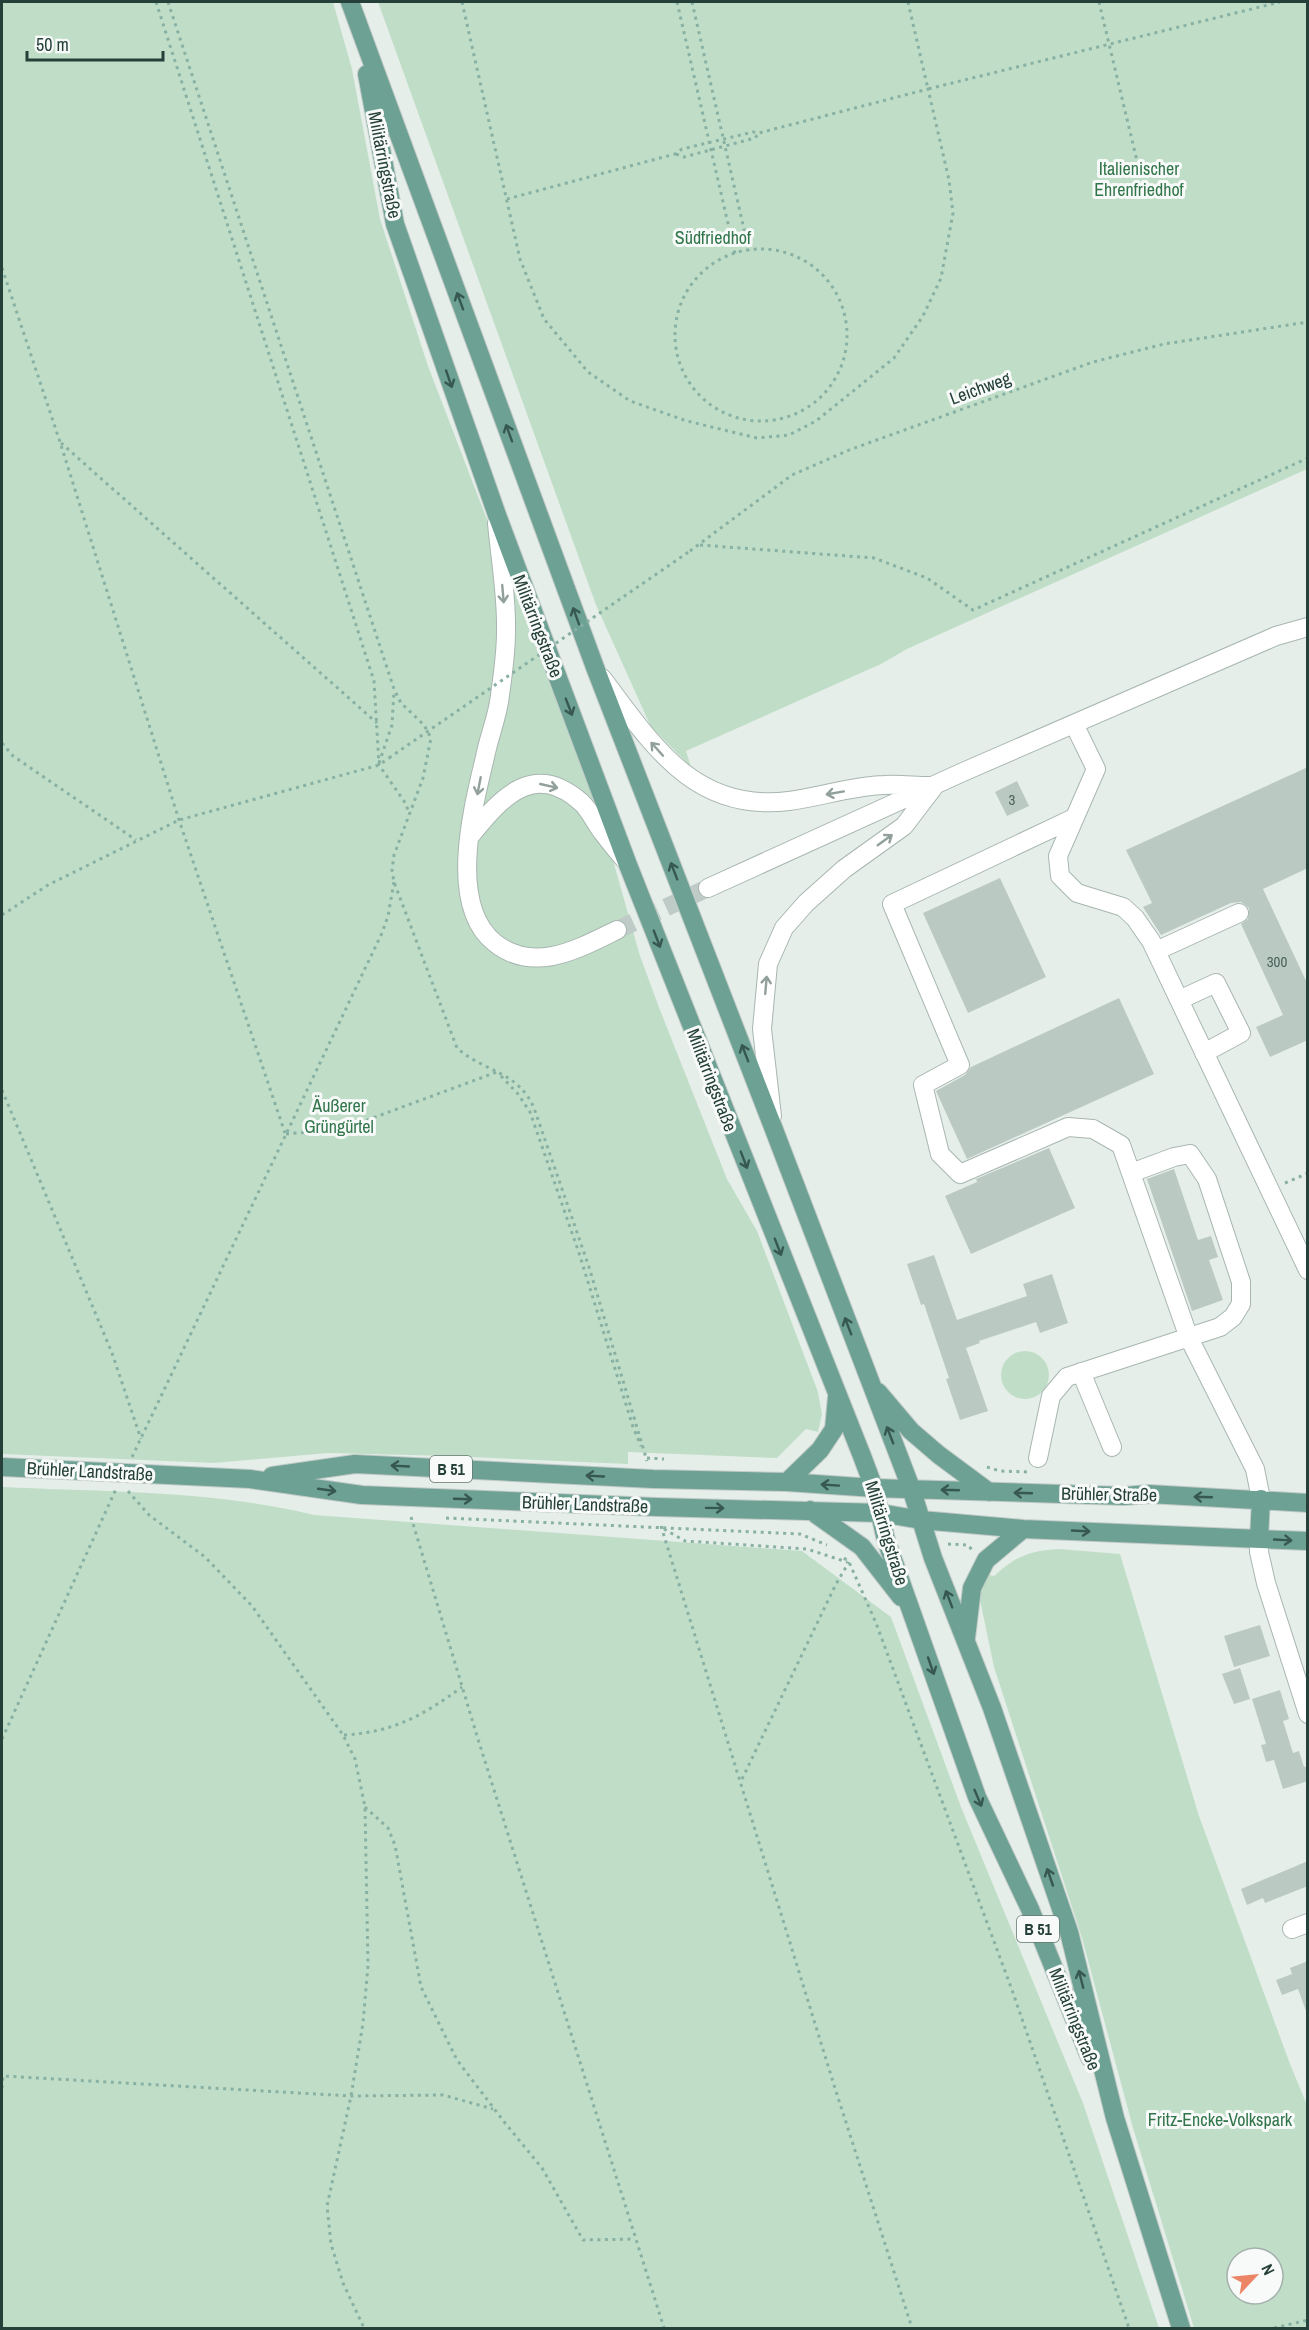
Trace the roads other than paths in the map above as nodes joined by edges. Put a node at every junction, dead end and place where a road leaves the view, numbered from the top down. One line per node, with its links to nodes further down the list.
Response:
1 (350, 2): 2 (main road, Militärringstraße)
2 (358, 26): 3 (main road, Militärringstraße, one-way to 3); 5 (main road, Militärringstraße, one-way to 2)
3 (496, 515): 9 (street, one-way to 9); 10 (main road, Militärringstraße, one-way to 10)
4 (1308, 627): 6 (street)
5 (596, 670): 7 (street, one-way to 5); 17 (main road, Militärringstraße, one-way to 5)
6 (1074, 724): 7 (street); 8 (street)
7 (934, 786): 11 (street); 17 (street, one-way to 7)
8 (1074, 818): 14 (street); 18 (street)
9 (470, 836): 10 (street, one-way to 10); 13 (street)
10 (628, 865): 23 (main road, Militärringstraße, one-way to 23)
11 (708, 888)
12 (1239, 913): 14 (street)
13 (617, 930)
14 (1156, 951): 15 (street)
15 (1179, 1000): 16 (street); 16 (street)
16 (1204, 1053): 19 (street)
17 (773, 1127): 22 (main road, Militärringstraße, one-way to 17)
18 (1131, 1173): 20 (street); 20 (street)
19 (1308, 1269)
20 (1190, 1338): 21 (street); 32 (street)
21 (1082, 1372): 24 (street); 25 (street)
22 (869, 1381): 30 (main road, Militärringstraße, one-way to 22); 31 (main road)
23 (838, 1393): 28 (main road); 29 (main road, Militärringstraße)
24 (1112, 1447)
25 (1036, 1466)
26 (2, 1467): 27 (main road, Brühler Landstraße / B 51)
27 (250, 1479): 28 (main road, Brühler Landstraße / B 51, one-way to 27); 34 (main road, Brühler Landstraße / B 51, one-way to 34)
28 (787, 1482): 29 (main road, Brühler Landstraße / B 51, one-way to 28)
29 (874, 1488): 30 (main road, Brühler Landstraße / B 51); 35 (main road, Militärringstraße / B 51)
30 (911, 1488): 31 (main road, Brühler Straße, one-way to 30); 36 (main road, Militärringstraße / B 51)
31 (989, 1491): 32 (main road, Brühler Straße, one-way to 31)
32 (1261, 1499): 33 (main road, Brühler Straße); 38 (main road)
33 (1308, 1503)
34 (810, 1510): 35 (main road, Brühler Landstraße / B 51); 40 (main road, B 51)
35 (881, 1513): 36 (main road, Brühler Landstraße / B 51); 40 (main road, Militärringstraße / B 51)
36 (921, 1520): 37 (main road, Brühler Straße); 41 (main road, Militärringstraße / B 51, one-way to 36)
37 (1023, 1528): 38 (main road, Brühler Straße, one-way to 38); 41 (main road, B 51)
38 (1259, 1539): 39 (main road, Brühler Straße, one-way to 39); 42 (street)
39 (1308, 1541)
40 (911, 1611): 43 (main road, Militärringstraße / B 51, one-way to 43)
41 (966, 1640): 43 (main road, Militärringstraße / B 51, one-way to 41)
42 (1308, 1714)
43 (1114, 2118): 44 (main road, Militärringstraße / B 51)
44 (1181, 2328)

